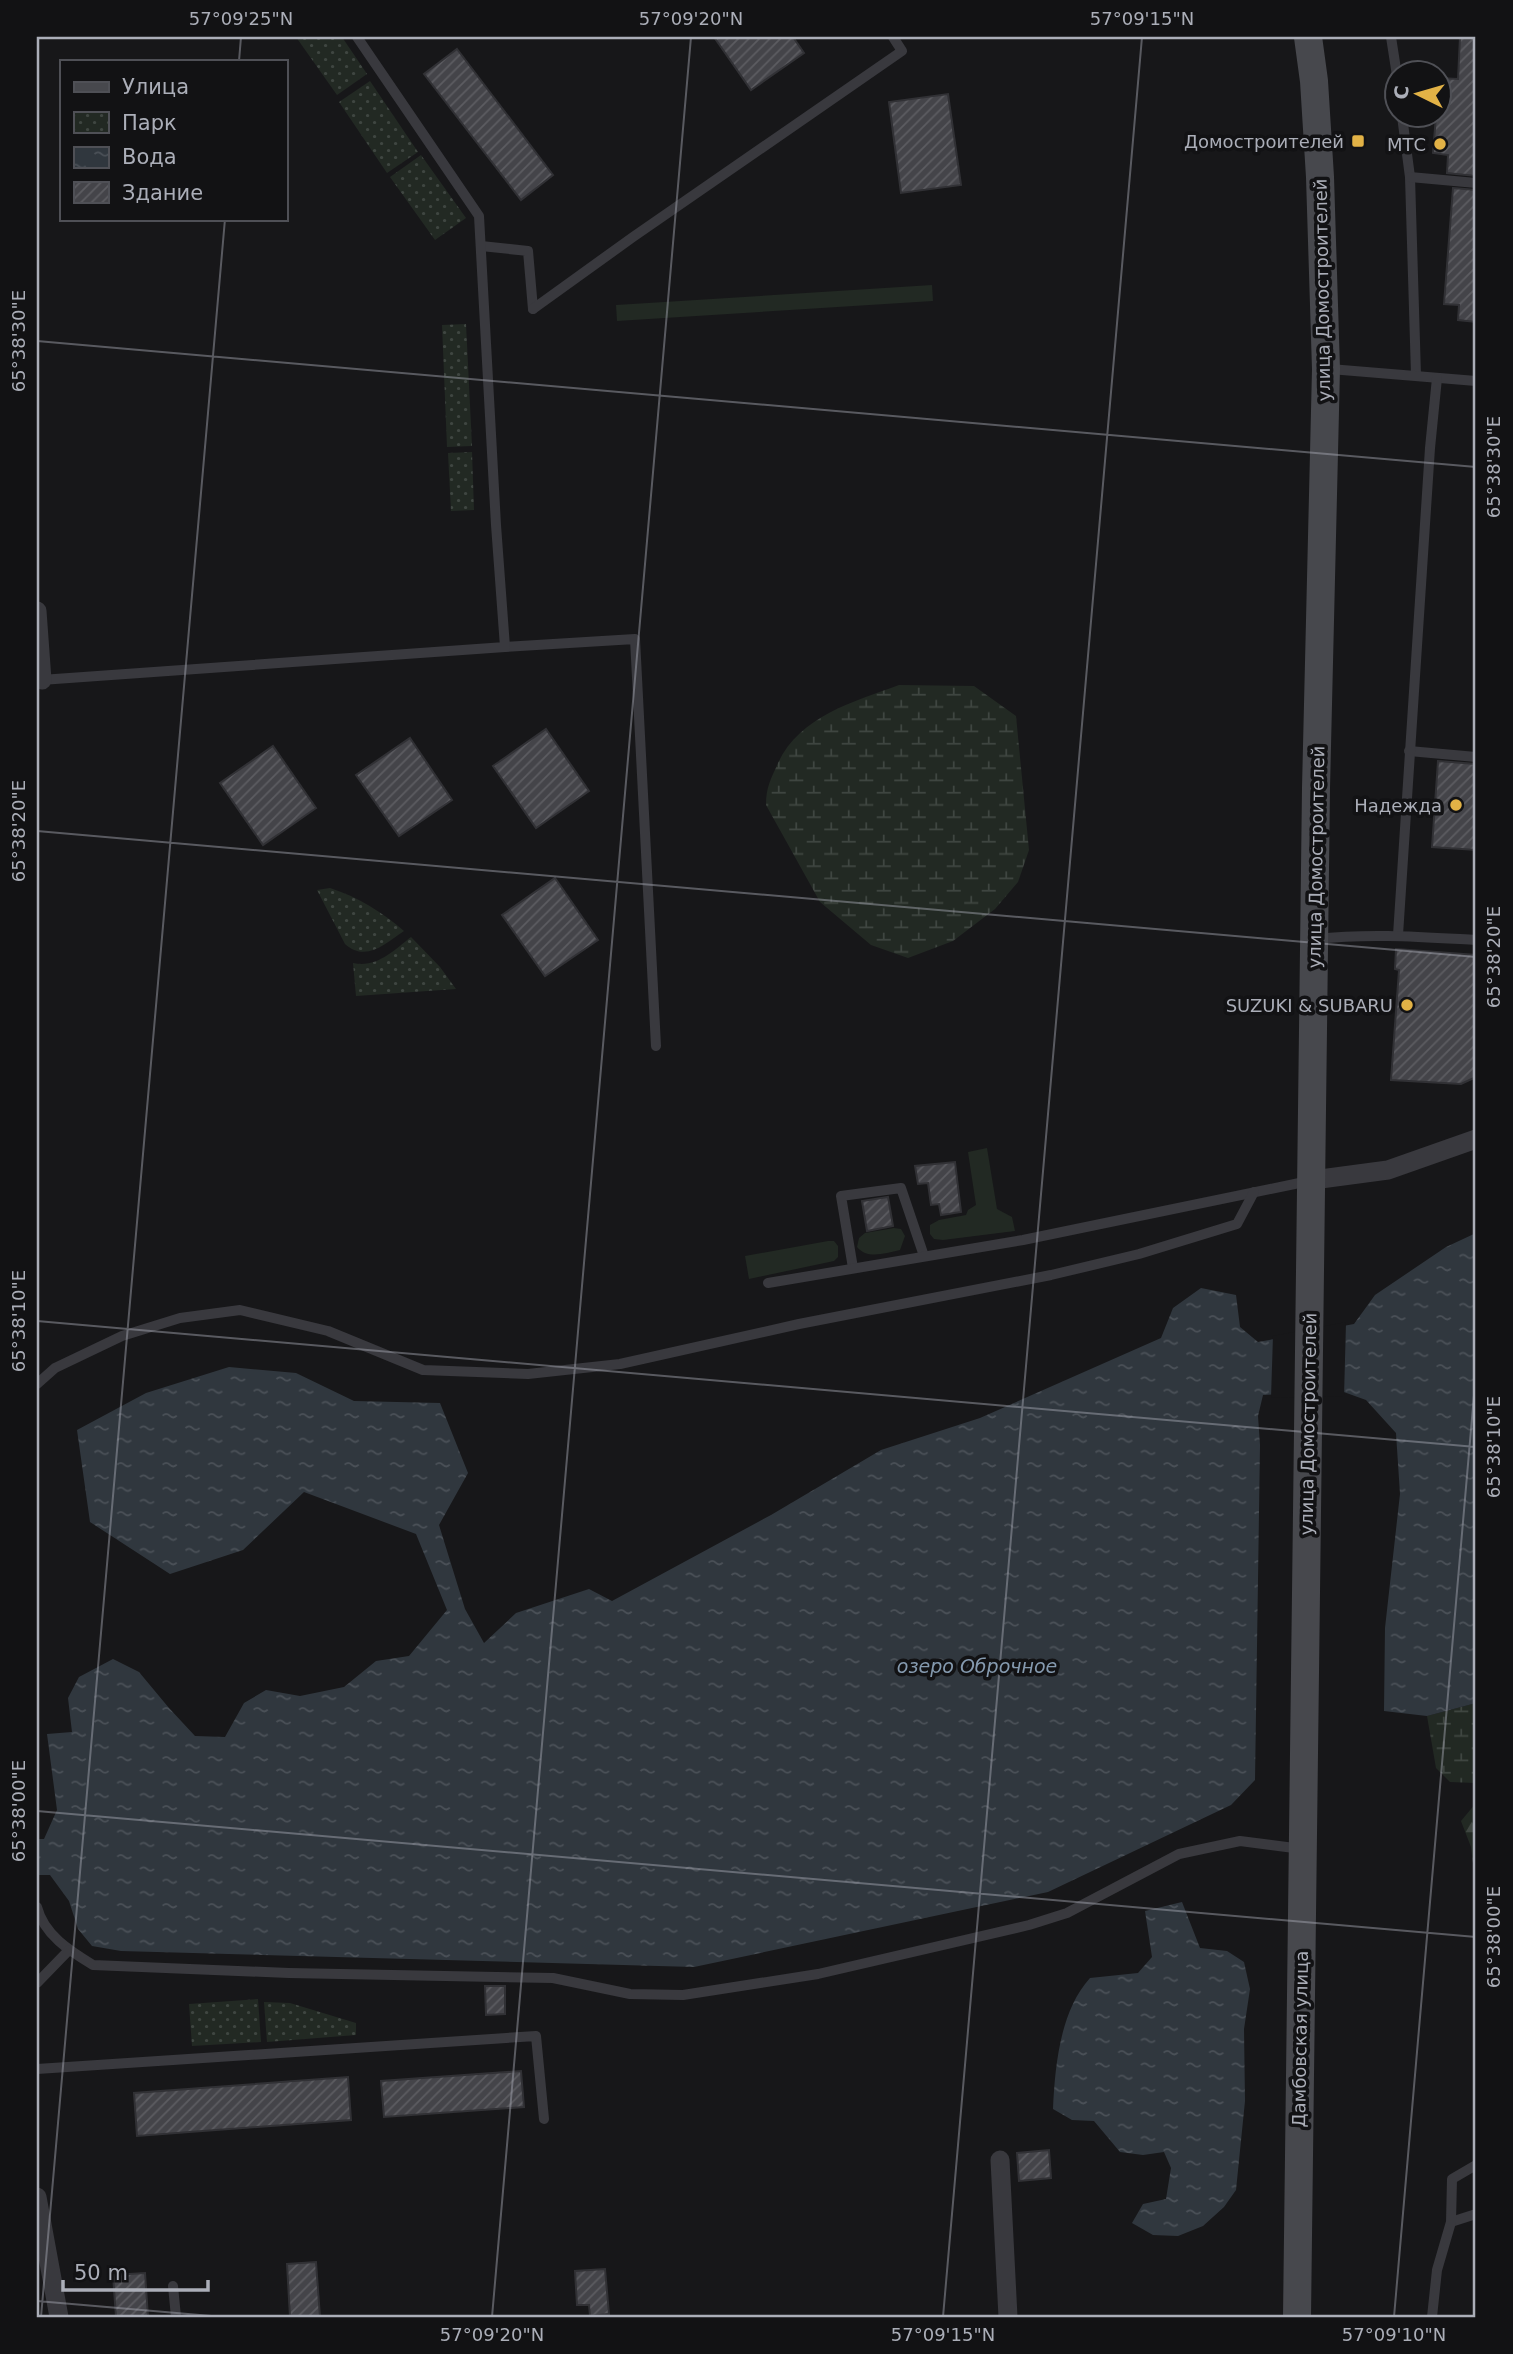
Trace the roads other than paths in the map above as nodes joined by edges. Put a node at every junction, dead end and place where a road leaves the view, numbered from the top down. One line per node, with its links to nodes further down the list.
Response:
1 (357, 37): 9 (lane)
2 (892, 37): 9 (lane)
3 (1308, 37): 10 (main road, улица Домостроителей)
4 (1391, 37): 5 (lane)
5 (1395, 60)
6 (1404, 130): 7 (lane)
7 (1410, 177): 8 (lane); 11 (lane)
8 (1476, 183)
9 (481, 246): 15 (lane)
10 (1326, 369): 11 (lane); 20 (main road, улица Домостроителей)
11 (1416, 374): 12 (lane)
12 (1437, 378): 13 (lane); 17 (lane)
13 (1476, 381)
14 (37, 611): 16 (street)
15 (505, 647): 16 (lane); 22 (lane)
16 (39, 680)
17 (1409, 751): 18 (lane); 19 (lane)
18 (1476, 757)
19 (1398, 935): 20 (lane); 21 (lane)
20 (1315, 939): 24 (main road, улица Домостроителей)
21 (1476, 940)
22 (656, 1046)
23 (1476, 1139): 24 (street)
24 (1313, 1180): 25 (lane); 30 (main road, улица Домостроителей)
25 (1254, 1192): 26 (lane); 29 (lane)
26 (925, 1256): 27 (lane); 27 (lane)
27 (853, 1268): 28 (lane)
28 (768, 1283)
29 (37, 1384)
30 (1303, 1761): 31 (main road, Дамбовская улица)
31 (1303, 1849): 33 (lane); 44 (main road, Дамбовская улица)
32 (37, 1907): 33 (lane)
33 (69, 1950): 34 (lane)
34 (37, 1983)
35 (37, 2069): 36 (lane)
36 (544, 2119)
37 (1000, 2160): 47 (street)
38 (1476, 2165): 42 (lane)
39 (37, 2197): 40 (street)
40 (37, 2206): 45 (street)
41 (1476, 2214): 42 (lane)
42 (1451, 2222): 48 (lane)
43 (173, 2286): 46 (lane)
44 (1294, 2314)
45 (59, 2317)
46 (176, 2317)
47 (1008, 2317)
48 (1432, 2317)

